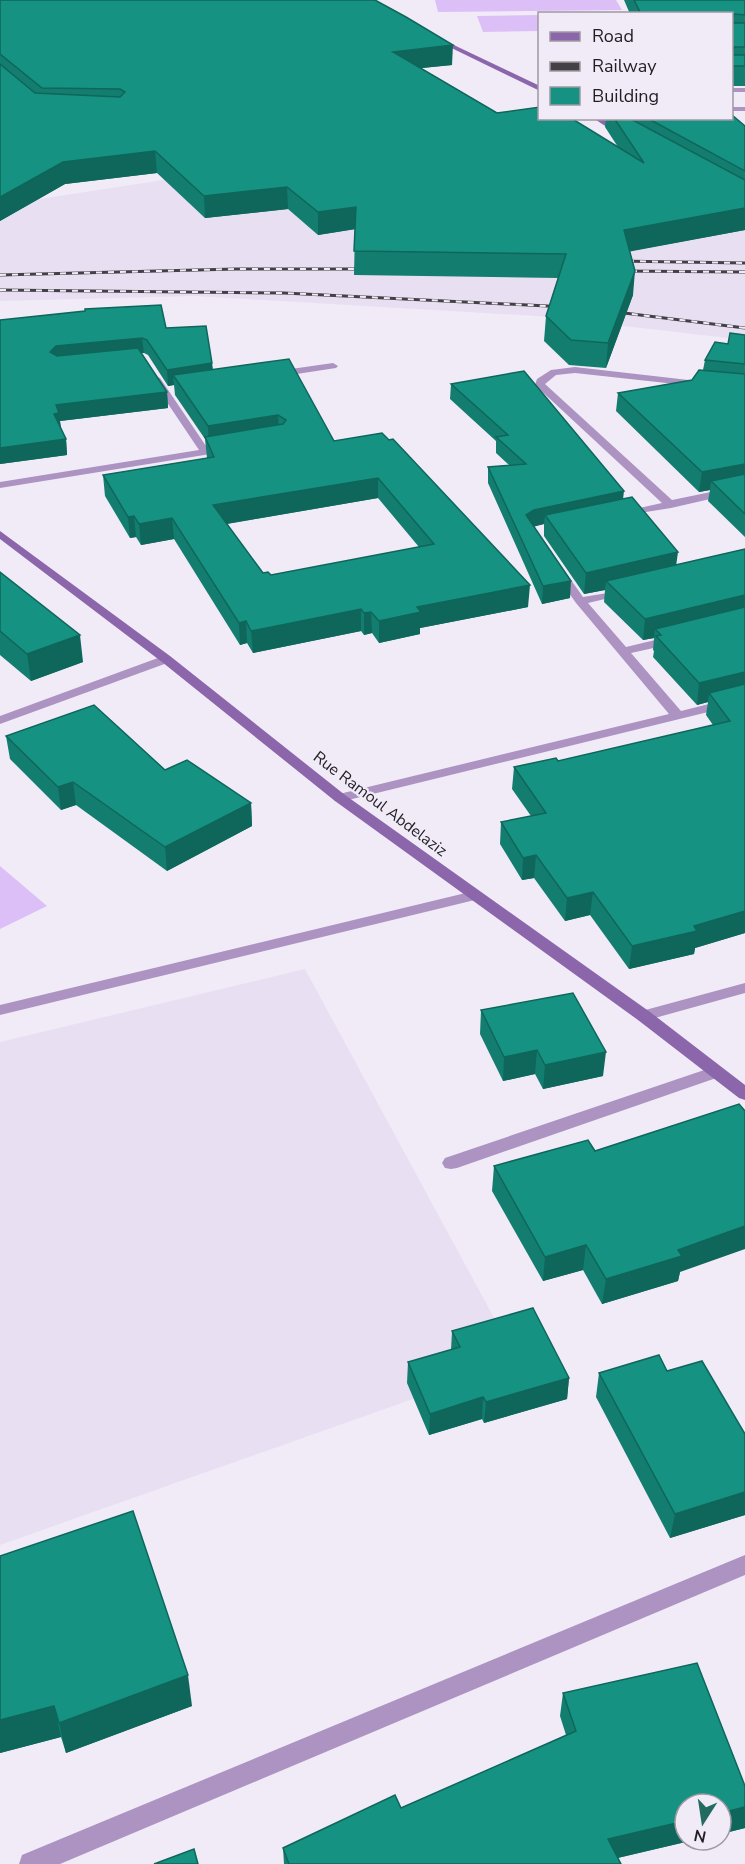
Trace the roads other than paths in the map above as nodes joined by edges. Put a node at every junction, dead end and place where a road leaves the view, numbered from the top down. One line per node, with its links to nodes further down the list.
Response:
1 (430, 35): 2 (street)
2 (538, 88)
3 (600, 120): 4 (street)
4 (626, 135)
5 (333, 366): 7 (street)
6 (153, 374): 10 (street)
7 (266, 376)
8 (711, 385): 15 (street)
9 (175, 389): 10 (street)
10 (164, 391): 12 (street)
11 (236, 447): 12 (street)
12 (205, 452): 13 (street)
13 (0, 485)
14 (745, 488): 15 (street)
15 (671, 505): 16 (street)
16 (614, 516)
17 (0, 534): 23 (street, Rue Ramoul Abdelaziz)
18 (553, 562): 20 (street)
19 (635, 589): 20 (street)
20 (580, 602): 22 (street)
21 (689, 635): 22 (street)
22 (622, 652): 25 (street)
23 (166, 659): 26 (street); 27 (street, Rue Ramoul Abdelaziz)
24 (745, 699): 25 (street)
25 (678, 716): 27 (street)
26 (0, 720)
27 (340, 798): 28 (street, Rue Ramoul Abdelaziz)
28 (474, 896): 30 (street); 31 (street, Rue Ramoul Abdelaziz)
29 (745, 988): 31 (street)
30 (0, 1010)
31 (644, 1016): 32 (street, Rue Ramoul Abdelaziz)
32 (716, 1072): 33 (street, Rue Ramoul Abdelaziz); 34 (street)
33 (745, 1094)
34 (451, 1163)
35 (745, 1565): 36 (street)
36 (31, 1864)

